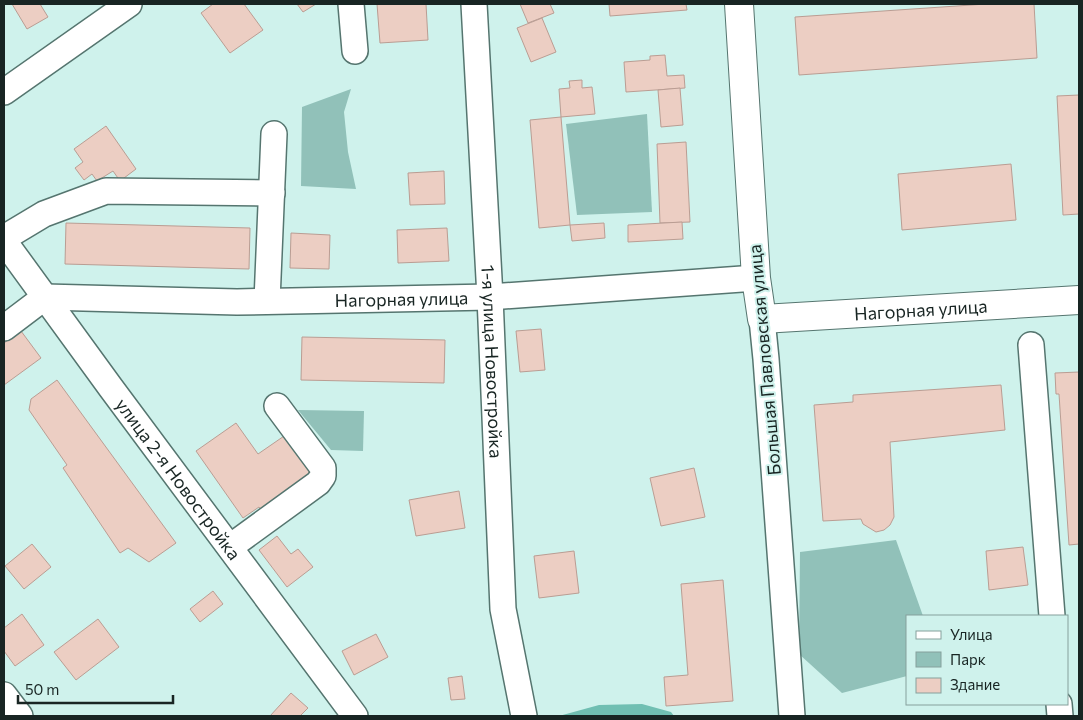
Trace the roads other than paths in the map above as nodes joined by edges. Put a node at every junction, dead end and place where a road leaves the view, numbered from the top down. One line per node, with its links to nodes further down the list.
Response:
1 (128, 4): 6 (street)
2 (351, 4): 5 (street)
3 (474, 4): 11 (street, 1-я улица Новостройка)
4 (739, 4): 10 (main road, Большая Павловская улица)
5 (356, 51)
6 (4, 92)
7 (274, 134): 8 (street)
8 (272, 193): 9 (street); 14 (street)
9 (4, 240): 12 (street, улица 2-я Новостройка)
10 (756, 278): 11 (street, Нагорная улица); 15 (main road, Большая Павловская улица)
11 (490, 297): 14 (street, Нагорная улица); 24 (street, 1-я улица Новостройка)
12 (45, 298): 14 (street, Нагорная улица); 16 (street); 19 (street, улица 2-я Новостройка)
13 (1079, 300): 15 (main road, Нагорная улица)
14 (267, 301)
15 (762, 320): 25 (street, Большая Павловская улица)
16 (4, 328)
17 (1031, 345): 20 (street)
18 (277, 406): 19 (street)
19 (230, 547): 23 (street, улица 2-я Новостройка)
20 (1052, 615)
21 (4, 695): 22 (street)
22 (20, 716)
23 (356, 716)
24 (524, 716)
25 (792, 716)

